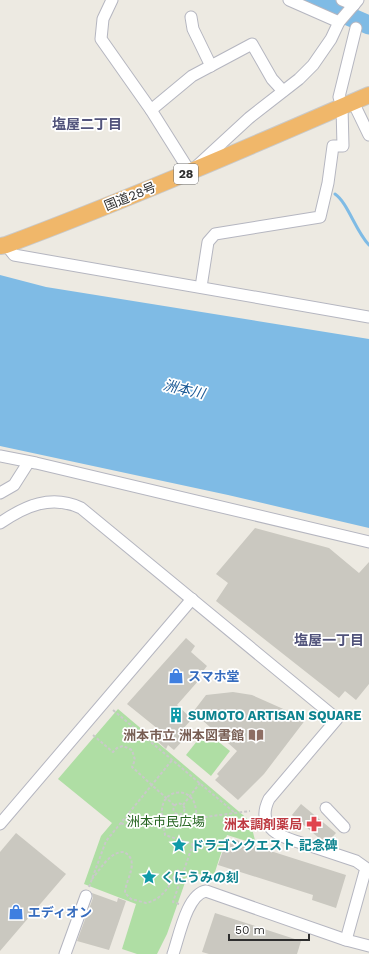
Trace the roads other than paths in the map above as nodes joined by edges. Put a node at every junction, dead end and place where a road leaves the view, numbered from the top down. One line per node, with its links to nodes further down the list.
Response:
1 (112, 0): 12 (street)
2 (289, 0): 6 (street)
3 (342, 0): 4 (street)
4 (356, 2): 6 (street)
5 (191, 17): 8 (street)
6 (339, 22): 9 (street)
7 (356, 28): 11 (street)
8 (211, 66): 9 (street); 12 (street)
9 (283, 91): 14 (street)
10 (369, 95): 11 (highway, 国道28号 / 28)
11 (347, 104): 13 (street); 14 (highway, 国道28号 / 28); 16 (street)
12 (151, 110): 14 (street)
13 (369, 135)
14 (191, 172): 15 (highway, 国道28号 / 28)
15 (3, 246): 16 (street)
16 (201, 287): 17 (street)
17 (369, 317)
18 (0, 456): 19 (street)
19 (28, 463): 20 (street); 22 (street)
20 (0, 493)
21 (0, 523): 23 (street)
22 (369, 542)
23 (192, 599): 25 (street); 28 (street)
24 (326, 808): 26 (street)
25 (0, 824)
26 (344, 827)
27 (86, 896): 30 (street)
28 (346, 940): 29 (street); 31 (street)
29 (369, 946)
30 (65, 954)
31 (173, 954)

